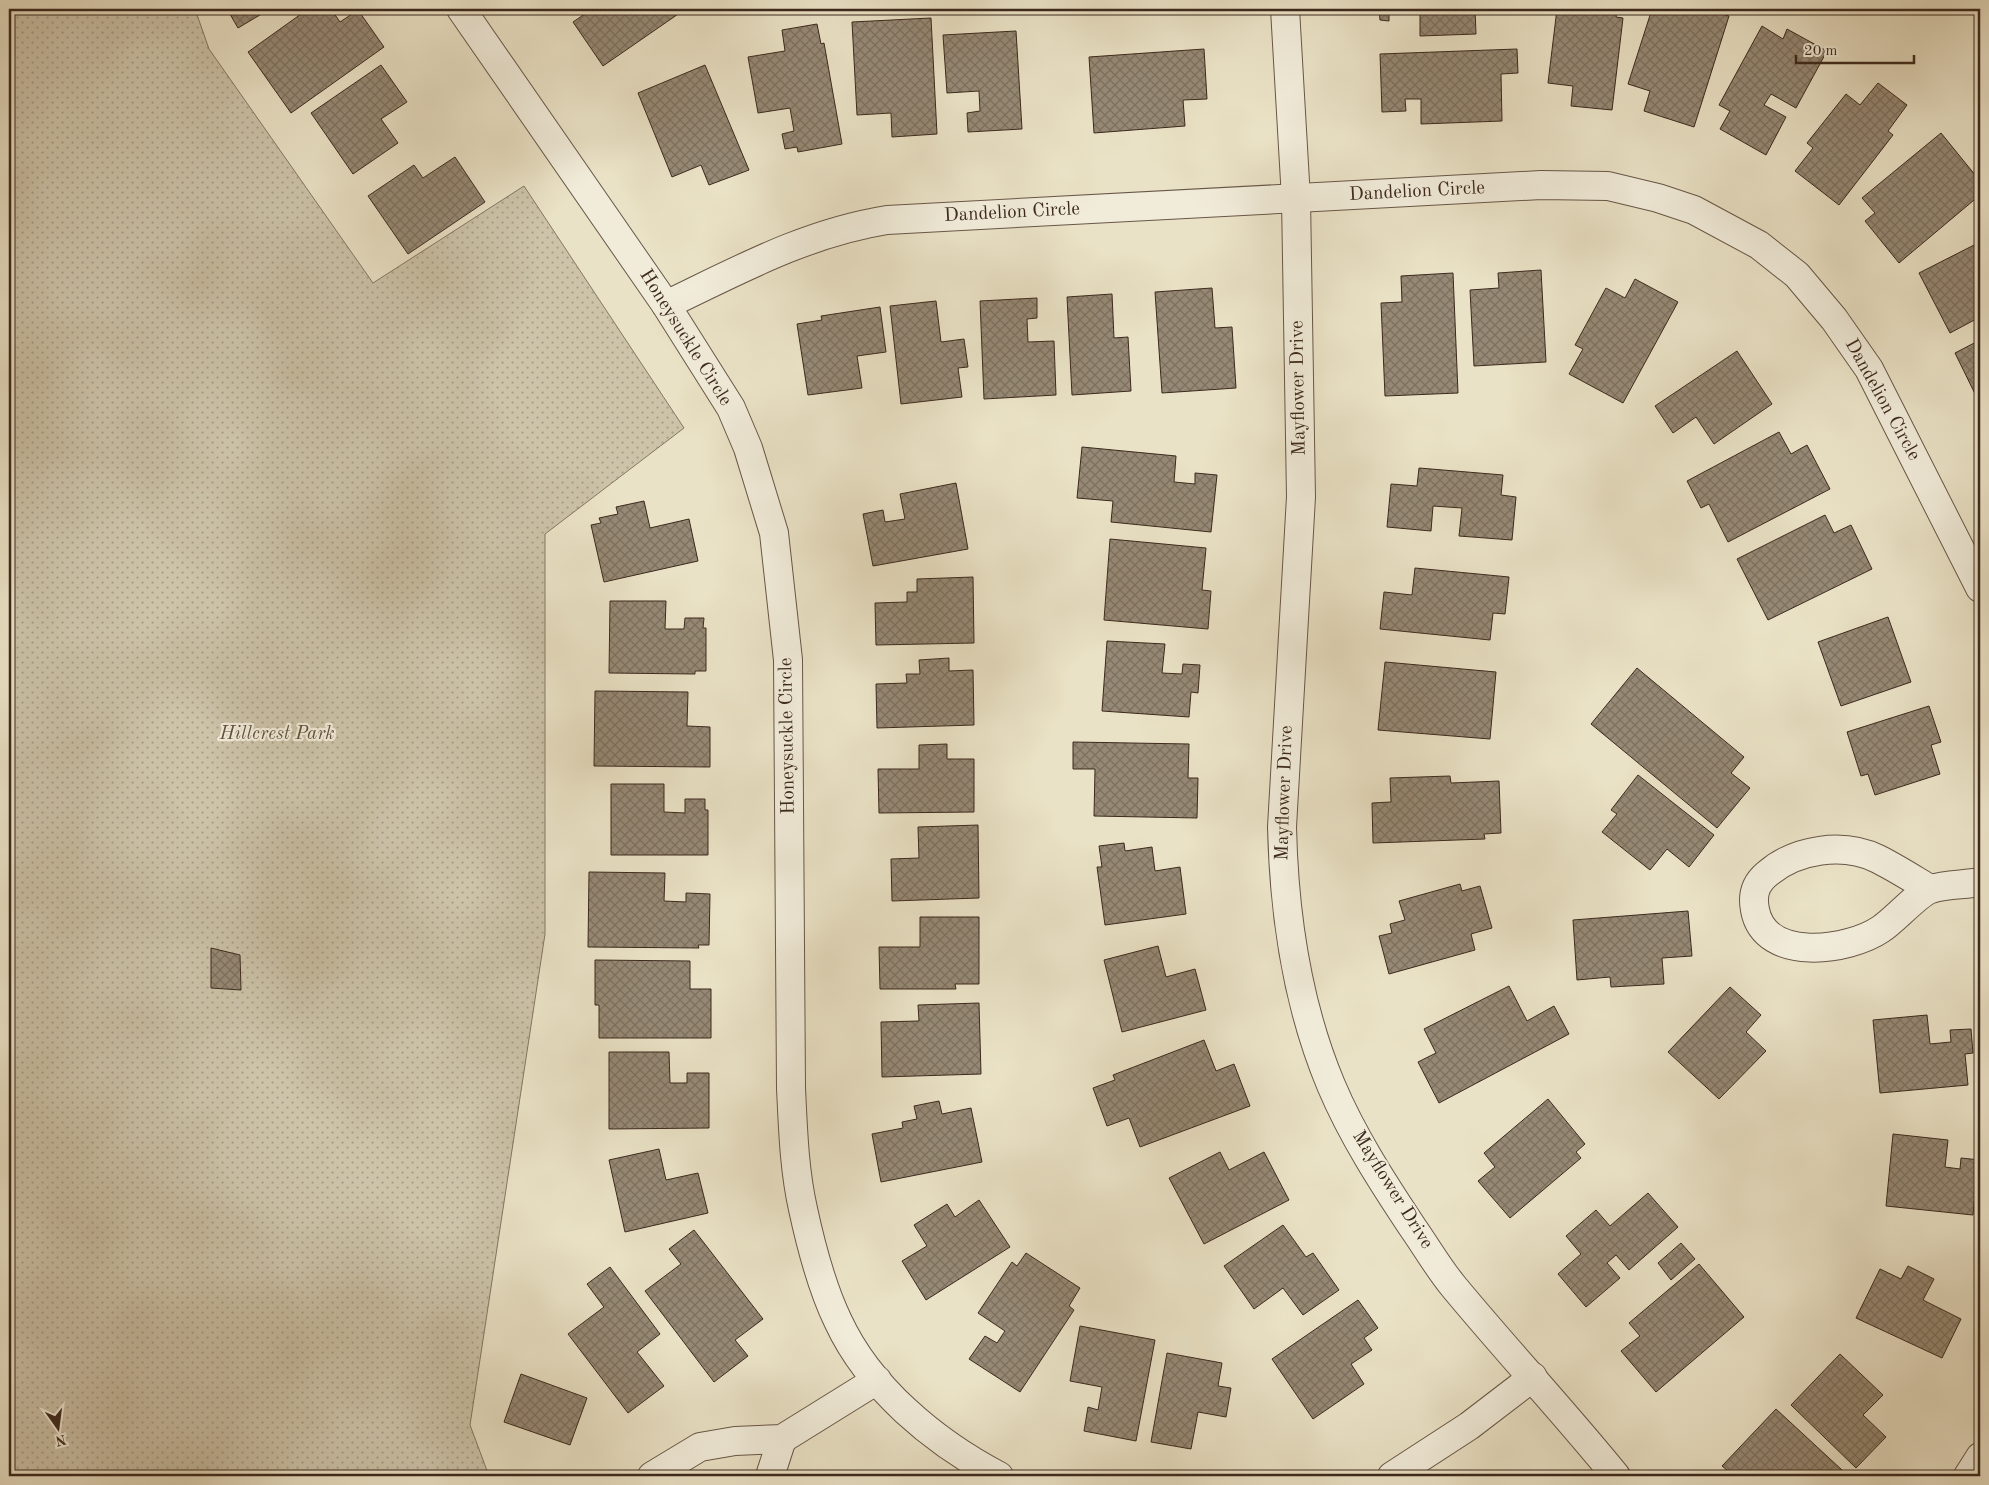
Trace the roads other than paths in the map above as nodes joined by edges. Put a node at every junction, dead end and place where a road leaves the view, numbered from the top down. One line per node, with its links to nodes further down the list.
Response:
1 (461, 9): 4 (street, Honeysuckle Circle)
2 (1285, 9): 3 (street, Mayflower Drive)
3 (1296, 199): 4 (street, Dandelion Circle); 5 (street, Dandelion Circle); 8 (street, Mayflower Drive)
4 (666, 305): 9 (street, Honeysuckle Circle)
5 (1980, 588)
6 (1980, 882): 7 (street)
7 (1930, 889): 7 (street)
8 (1533, 1377): 15 (street); 16 (street, Mayflower Drive)
9 (877, 1380): 10 (street); 14 (street, Honeysuckle Circle)
10 (782, 1439): 12 (street); 13 (street)
11 (1980, 1457): 17 (street)
12 (652, 1476)
13 (770, 1476)
14 (999, 1476)
15 (1392, 1476)
16 (1616, 1476)
17 (1968, 1476)

